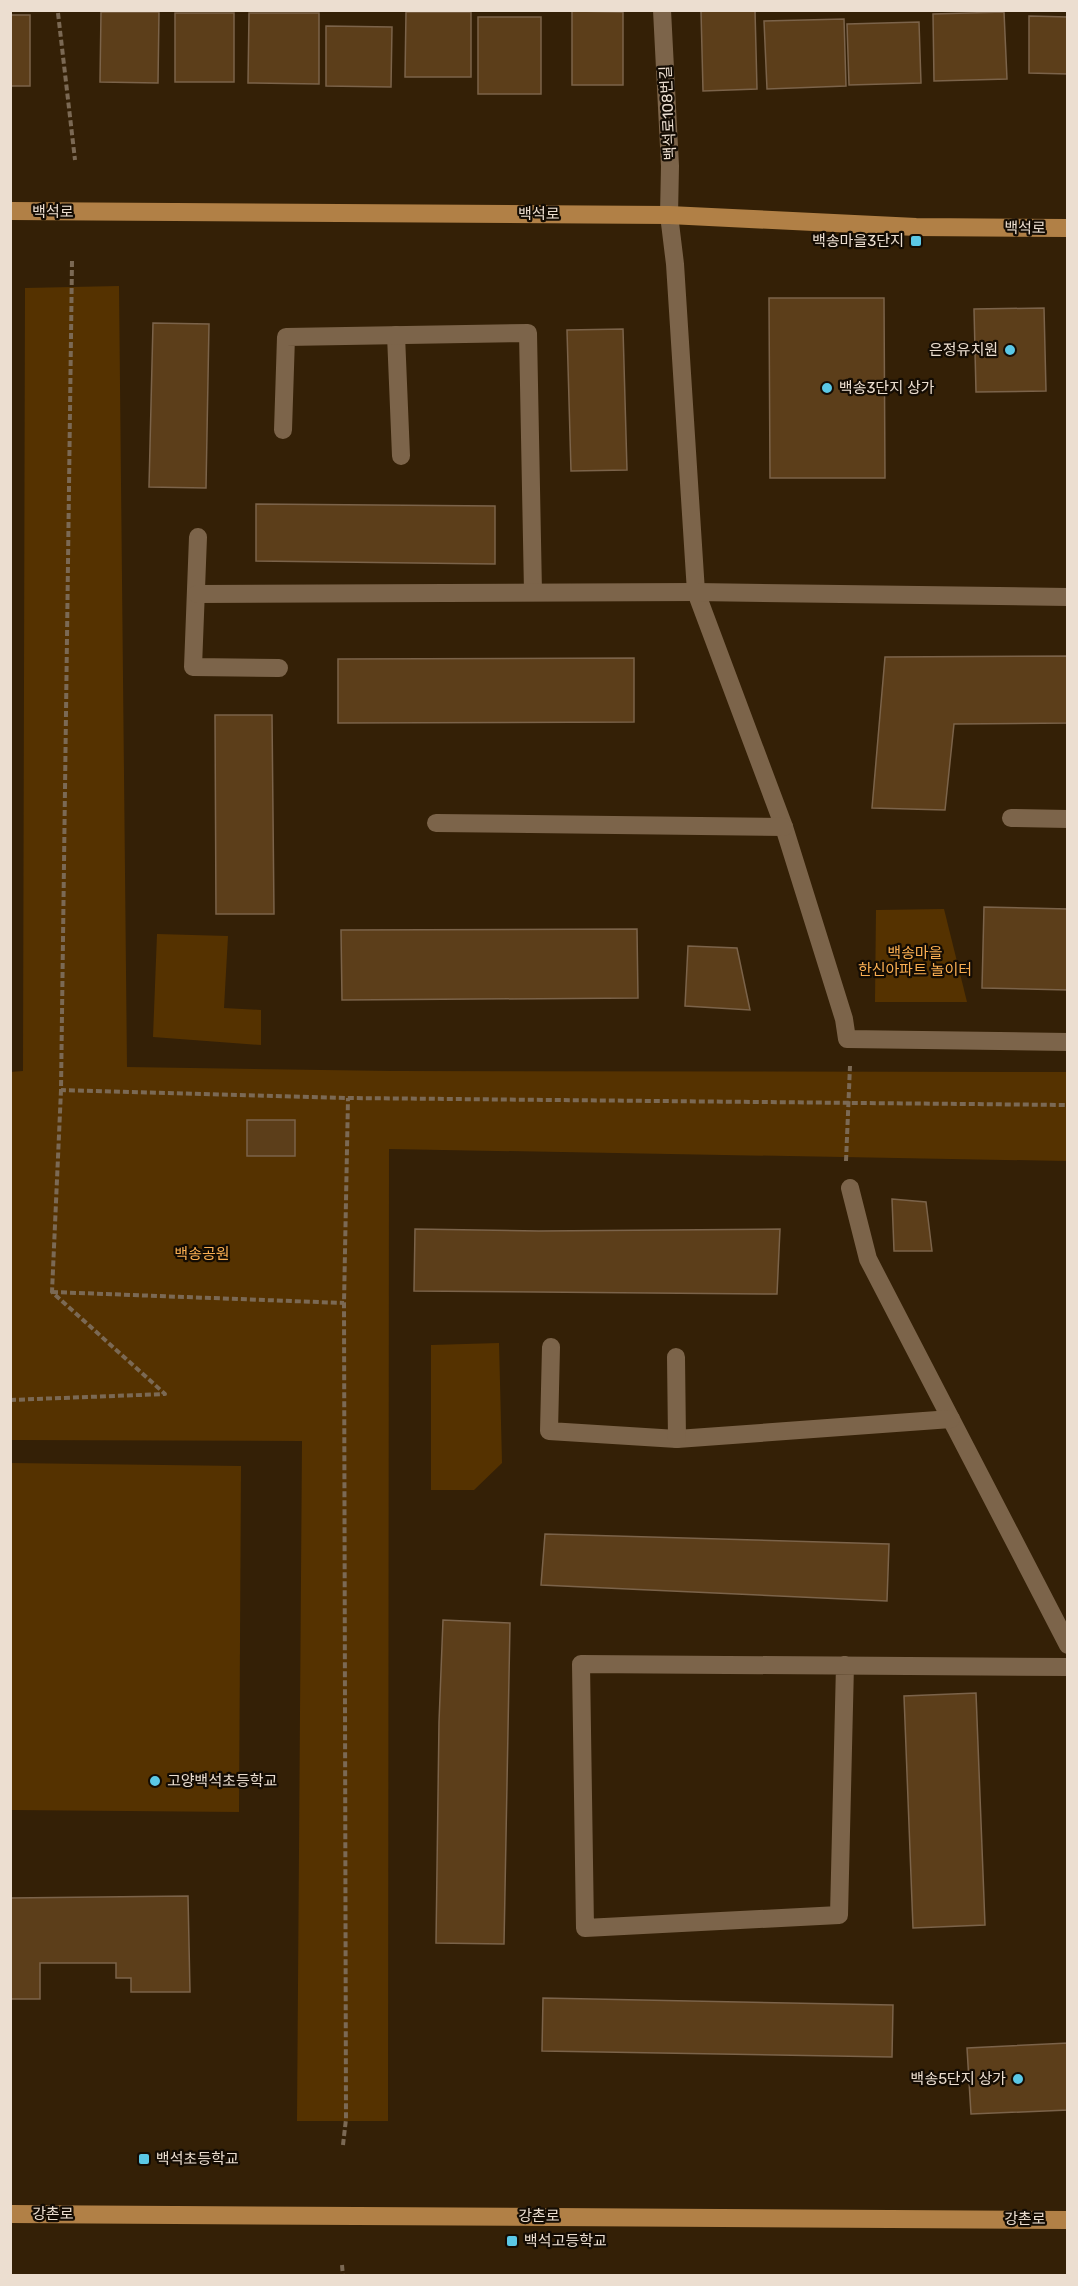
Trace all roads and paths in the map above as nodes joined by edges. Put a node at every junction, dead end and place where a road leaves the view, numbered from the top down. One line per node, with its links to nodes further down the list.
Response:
1 (662, 10): 5 (street, 백석로108번길)
2 (58, 13): 3 (path)
3 (75, 160)
4 (10, 212): 5 (main road, 백석로)
5 (669, 215): 6 (main road, 백석로); 13 (street, 백석로108번길)
6 (1068, 228)
7 (72, 261): 23 (path)
8 (396, 335): 9 (street); 10 (street); 12 (street)
9 (283, 430)
10 (401, 456)
11 (198, 537): 14 (street)
12 (533, 592): 13 (street); 14 (street)
13 (696, 592): 15 (street); 20 (street, 백석로108번길)
14 (197, 594): 16 (street)
15 (1068, 597)
16 (279, 668)
17 (1011, 818): 18 (street)
18 (1068, 819)
19 (436, 823): 20 (street)
20 (784, 827): 21 (street, 백석로108번길)
21 (847, 1040): 22 (street); 25 (path)
22 (1068, 1042)
23 (62, 1090): 24 (path); 28 (path)
24 (348, 1098): 25 (path); 29 (path)
25 (849, 1103): 26 (path); 27 (path)
26 (1068, 1105)
27 (850, 1188): 33 (street)
28 (52, 1292): 29 (path); 32 (path)
29 (344, 1303): 38 (path)
30 (551, 1347): 34 (street)
31 (676, 1357): 34 (street)
32 (10, 1400)
33 (951, 1419): 34 (street); 35 (street)
34 (676, 1439)
35 (1068, 1645)
36 (845, 1665): 36 (street); 37 (street)
37 (1068, 1667)
38 (344, 2145)
39 (10, 2214): 40 (main road, 강촌로)
40 (1068, 2220)
41 (342, 2265): 42 (path)
42 (343, 2276)

